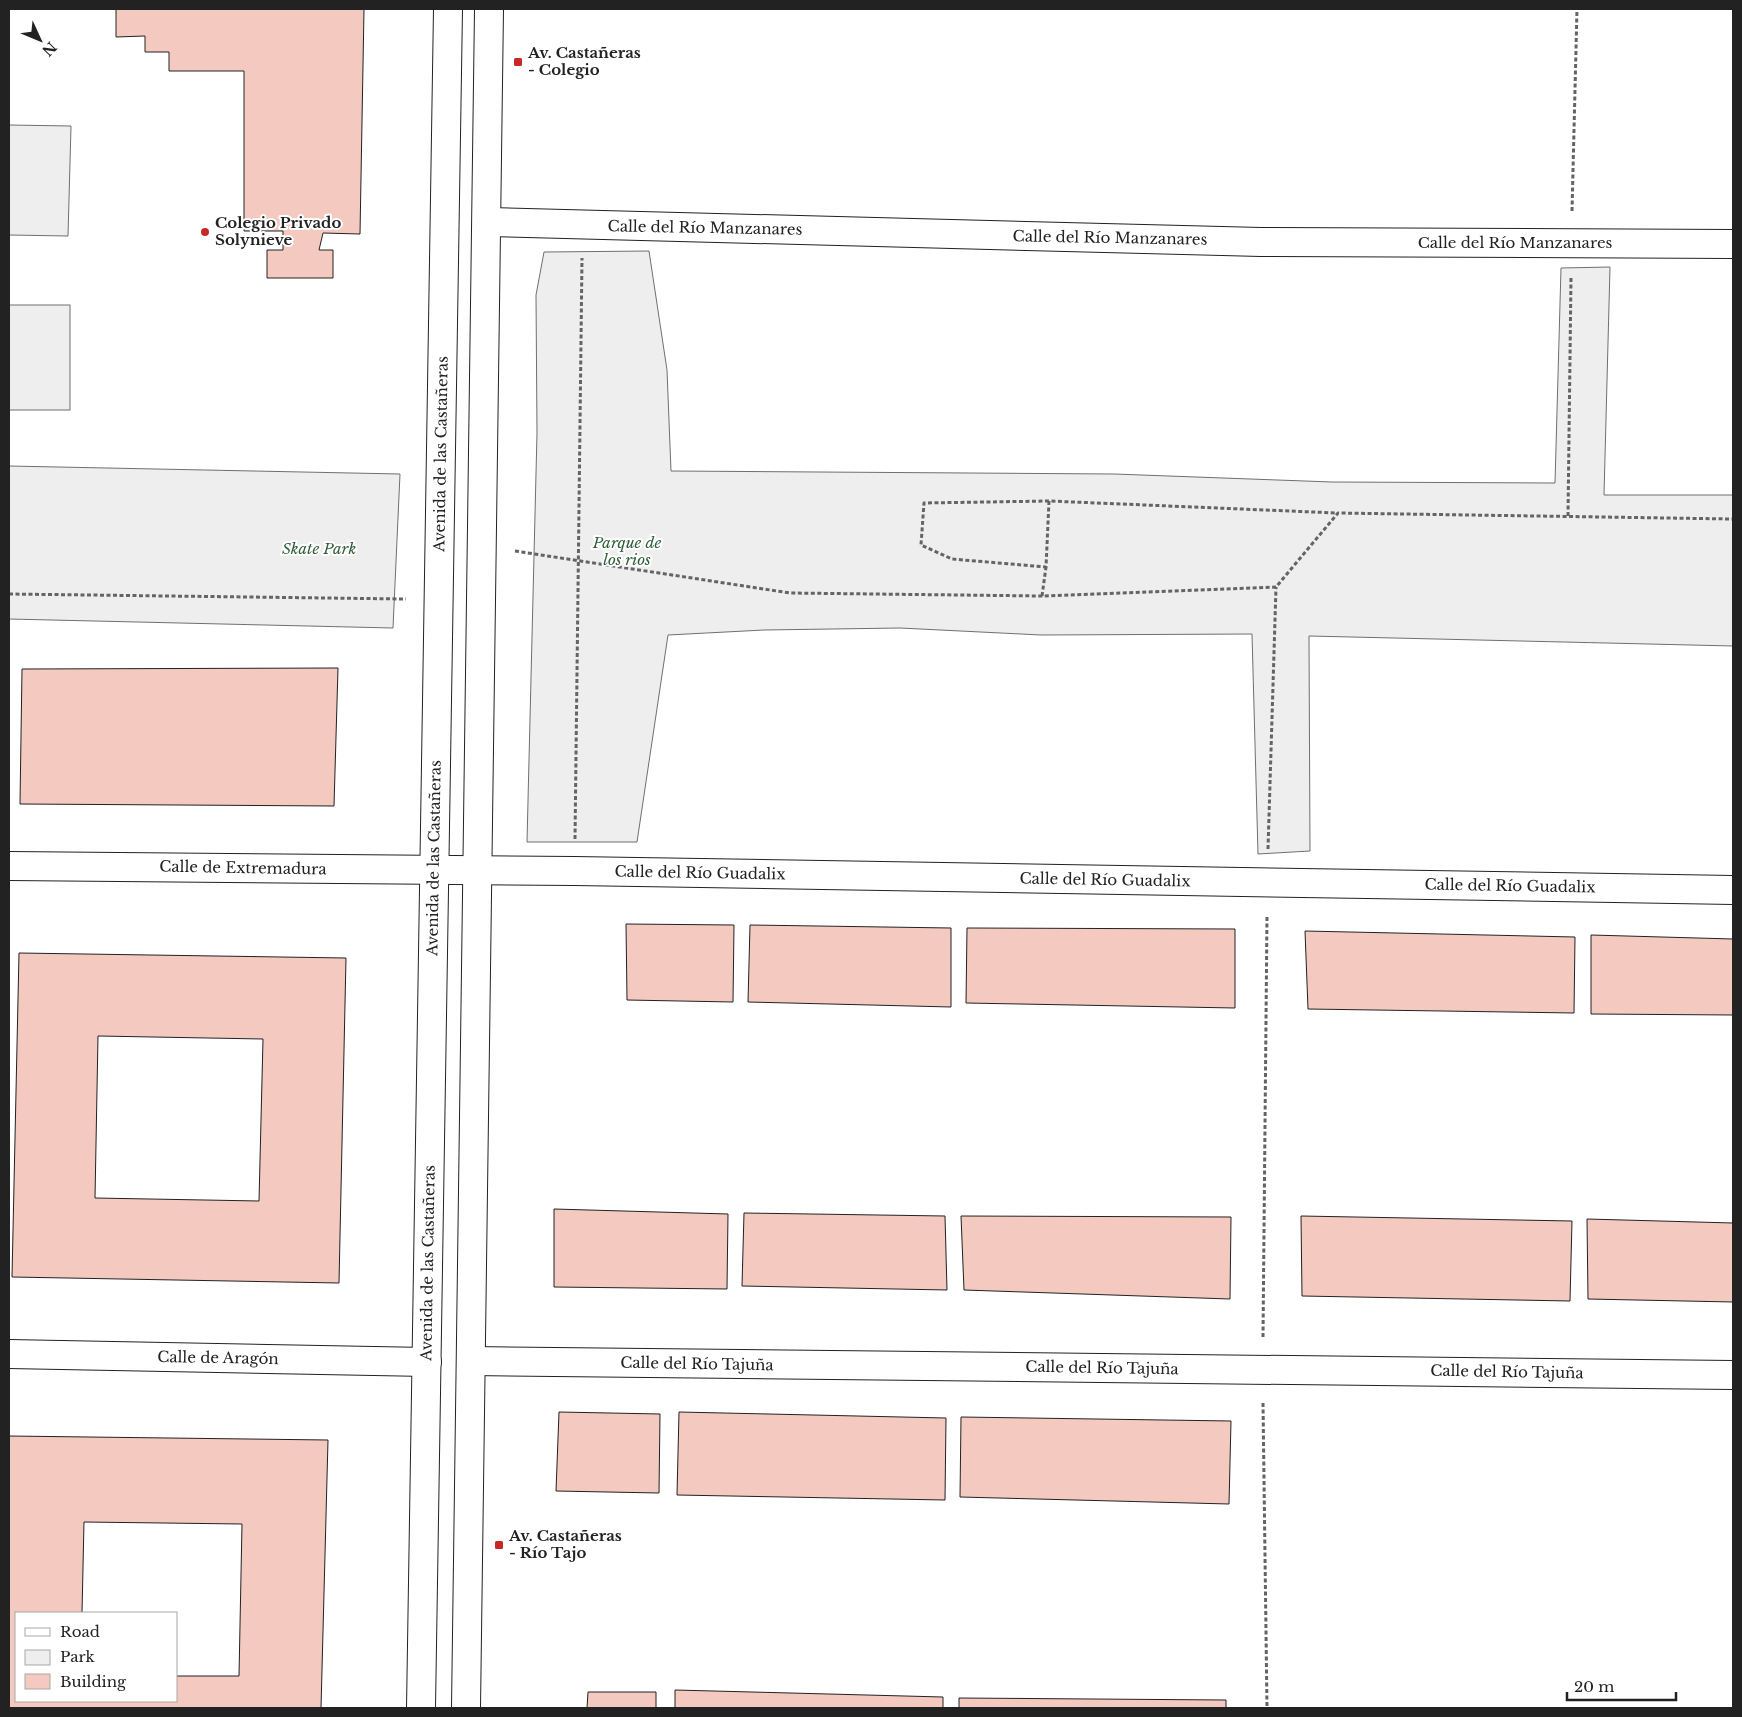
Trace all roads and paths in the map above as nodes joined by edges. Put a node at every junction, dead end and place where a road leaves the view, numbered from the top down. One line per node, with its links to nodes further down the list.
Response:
1 (448, 9): 14 (street, Avenida de las Castañeras)
2 (490, 9): 3 (street)
3 (487, 222): 4 (street, Calle del Río Manzanares); 9 (street)
4 (582, 224): 5 (street, Calle del Río Manzanares); 18 (path)
5 (1733, 244)
6 (1049, 501): 7 (path); 10 (path); 10 (path)
7 (1338, 513): 8 (path); 11 (path)
8 (1733, 519)
9 (482, 546): 13 (path); 17 (street)
10 (1046, 567): 13 (path)
11 (1276, 587): 13 (path); 19 (path)
12 (9, 594): 14 (path)
13 (1042, 596)
14 (439, 599): 16 (street, Avenida de las Castañeras)
15 (9, 866): 16 (street, Calle de Extremadura)
16 (434, 870): 17 (street, Calle de Extremadura); 23 (street, Avenida de las Castañeras)
17 (478, 870): 18 (street, Calle del Río Guadalix); 22 (street)
18 (574, 871): 19 (street, Calle del Río Guadalix)
19 (1267, 882): 20 (street, Calle del Río Guadalix); 24 (path)
20 (1733, 890)
21 (9, 1354): 23 (street, Calle de Aragón)
22 (471, 1361): 24 (street, Calle del Río Tajuña); 27 (street)
23 (427, 1362): 26 (street, Avenida de las Castañeras)
24 (1263, 1370): 25 (street, Calle del Río Tajuña); 28 (path)
25 (1733, 1374)
26 (421, 1708)
27 (466, 1708)
28 (1267, 1708)

